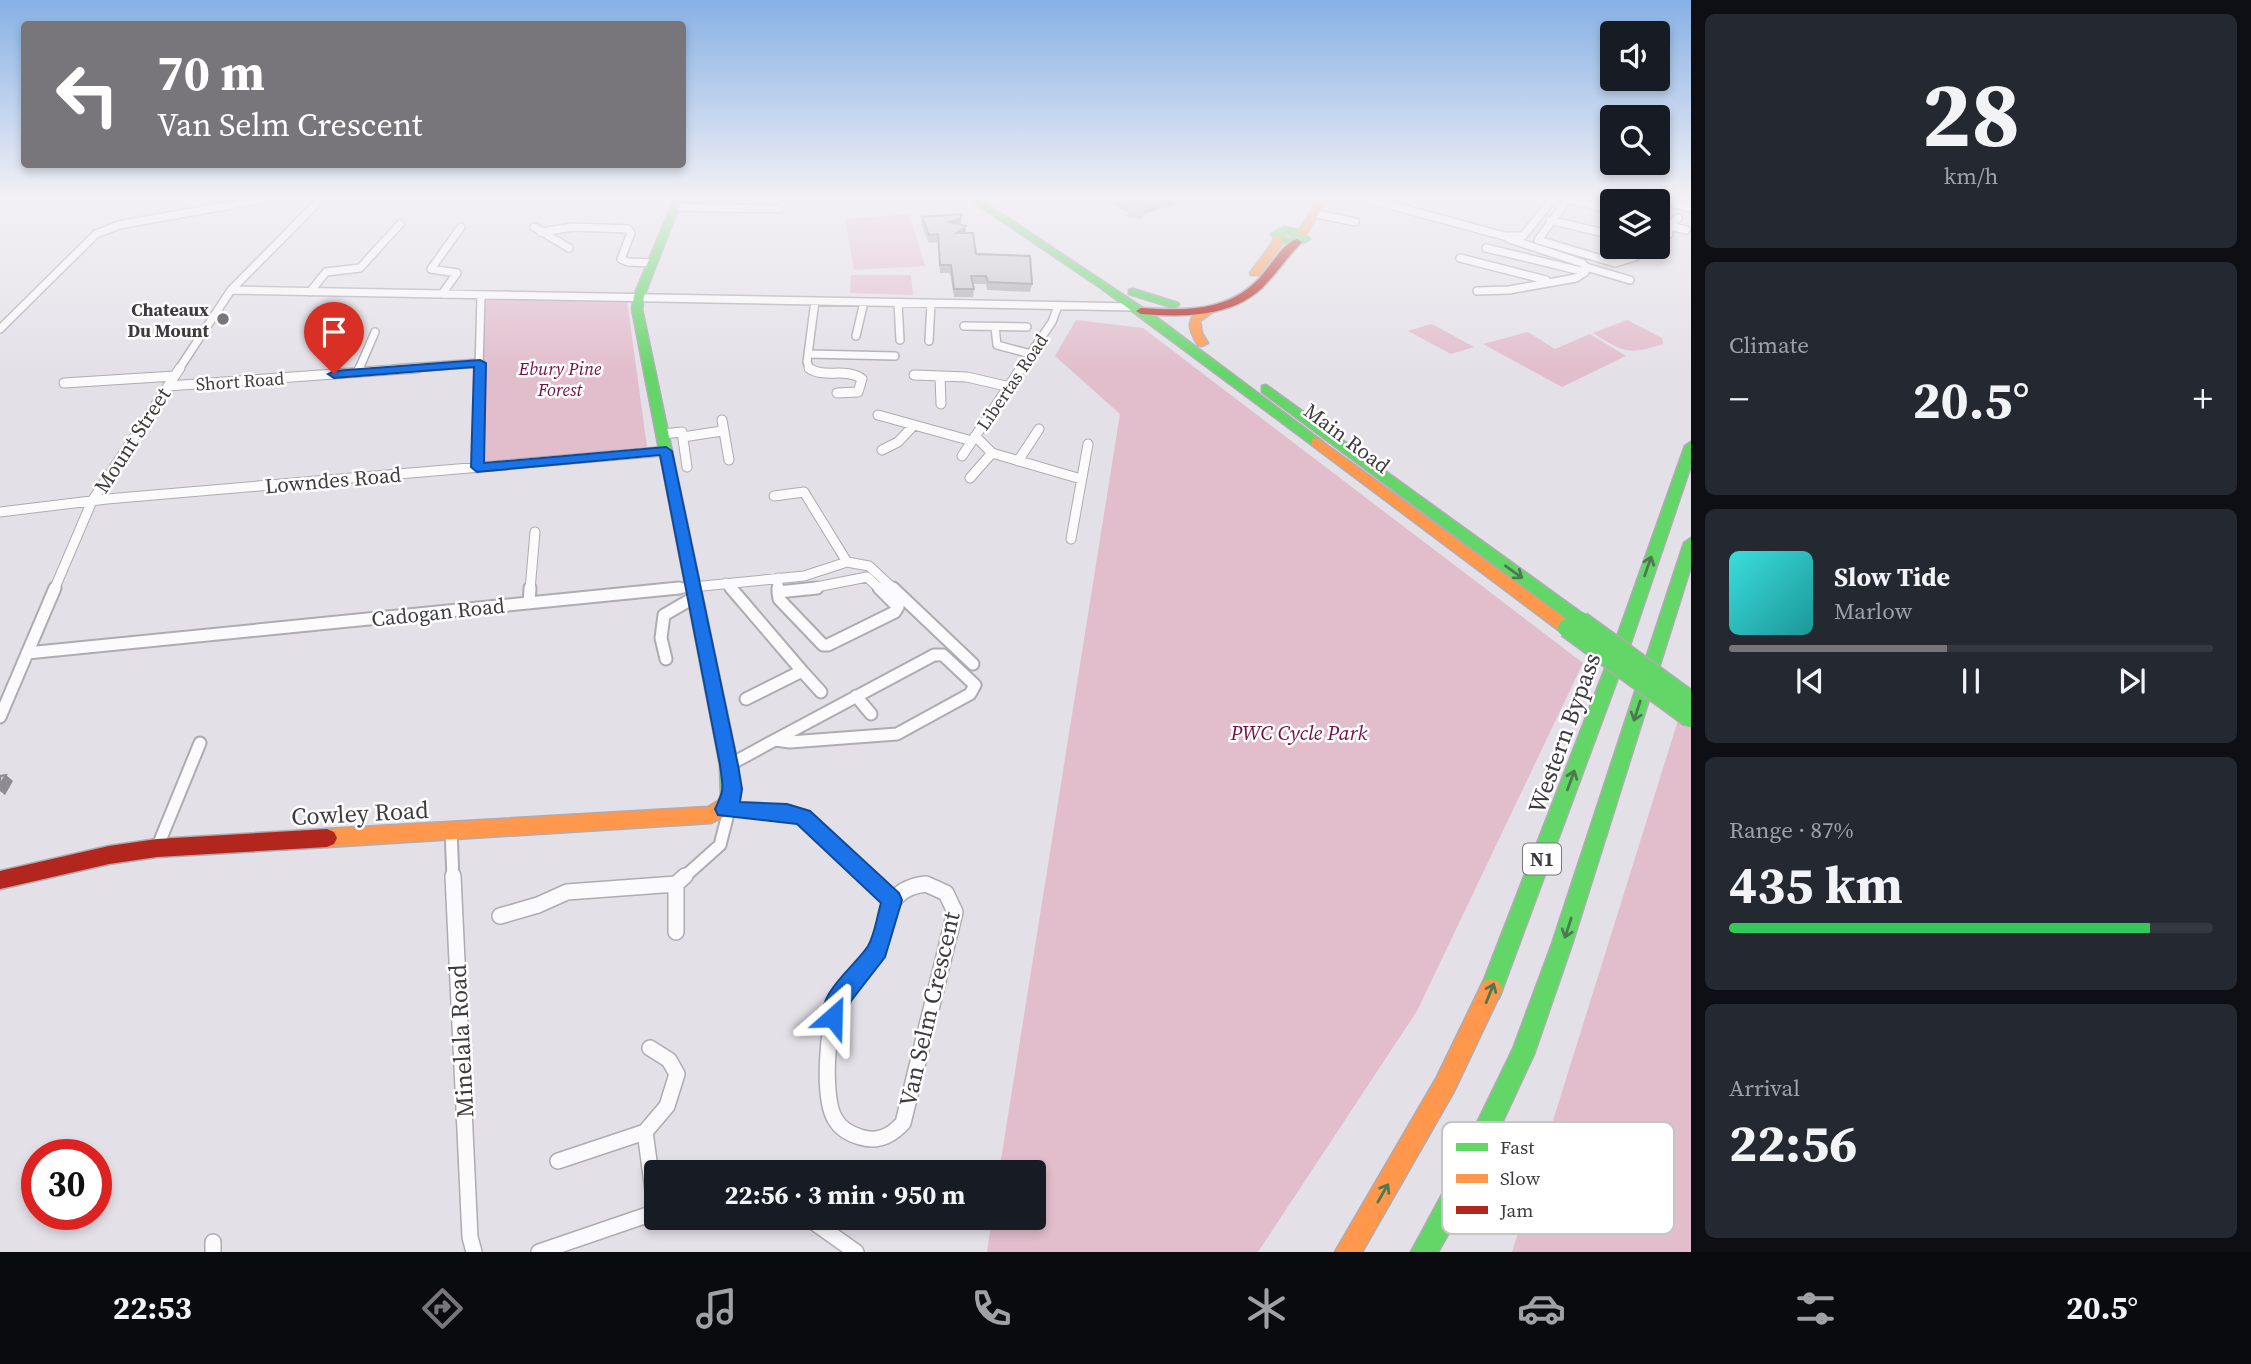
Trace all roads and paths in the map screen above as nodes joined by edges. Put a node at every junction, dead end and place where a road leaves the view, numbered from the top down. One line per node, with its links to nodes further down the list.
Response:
1 (72, 257): 37 (street)
2 (263, 257): 20 (street, Mount Street)
3 (370, 257): 22 (street)
4 (439, 257): 23 (street)
5 (622, 257): 16 (street)
6 (655, 257): 16 (main road)
7 (1066, 257): 31 (main road, Main Road)
8 (1082, 257): 31 (main road, Main Road)
9 (1266, 257): 33 (main road)
10 (1280, 257): 30 (main road)
11 (1529, 257): 17 (street)
12 (1564, 257): 17 (street)
13 (1460, 258): 19 (street)
14 (1603, 259): 15 (street)
15 (1628, 259)
16 (653, 263): 25 (main road)
17 (1586, 270): 18 (street); 19 (street)
18 (1630, 280)
19 (1551, 282): 21 (street)
20 (231, 289): 22 (street); 48 (street, Mount Street)
21 (1477, 290)
22 (310, 292): 23 (street)
23 (442, 294): 24 (street)
24 (481, 295): 25 (street); 46 (street)
25 (639, 296): 26 (street); 63 (main road)
26 (815, 301): 27 (street); 43 (street)
27 (864, 302): 28 (street); 39 (street)
28 (898, 303): 29 (street); 40 (street)
29 (932, 303): 32 (street); 41 (street)
30 (1234, 303): 31 (main road); 42 (main road)
31 (1134, 305): 32 (street); 33 (main road); 33 (main road); 42 (main road, Main Road); 87 (main road, Main Road)
32 (1058, 306): 44 (street, Libertas Road)
33 (1181, 306)
34 (964, 326): 35 (street)
35 (995, 327): 36 (street); 44 (street)
36 (1027, 327)
37 (0, 329)
38 (374, 332): 47 (street)
39 (856, 336)
40 (900, 340)
41 (929, 341)
42 (1202, 343): 87 (main road, Main Road, one-way to 87)
43 (809, 354): 45 (street); 54 (street)
44 (1031, 355): 53 (street, Libertas Road)
45 (895, 356)
46 (480, 363): 47 (street, Short Road); 71 (street)
47 (358, 372): 52 (street, Short Road)
48 (174, 376): 51 (street); 52 (street, Mount Street)
49 (914, 376): 50 (street)
50 (940, 376): 53 (street); 55 (street)
51 (64, 383)
52 (168, 386): 76 (street, Mount Street)
53 (1010, 387): 62 (street, Libertas Road)
54 (837, 393)
55 (942, 404)
56 (878, 415): 58 (street)
57 (722, 420): 60 (street)
58 (914, 425): 62 (street); 66 (street)
59 (1039, 429): 70 (street)
60 (722, 431): 61 (street); 69 (street)
61 (683, 437): 63 (street, Lowndes Road); 72 (street)
62 (973, 439): 67 (street); 68 (street, Libertas Road)
63 (664, 443): 71 (street, Lowndes Road); 84 (main road)
64 (1088, 444): 74 (street)
65 (1691, 446): 121 (main road, Western Bypass / N1, one-way to 65)
66 (882, 450)
67 (992, 453): 70 (street); 73 (street)
68 (962, 456)
69 (729, 460)
70 (1018, 461): 74 (street)
71 (477, 467): 76 (street, Lowndes Road)
72 (687, 467)
73 (970, 478)
74 (1081, 480): 79 (street)
75 (774, 496): 81 (street)
76 (92, 501): 77 (street, Lowndes Road); 88 (street, Mount Street)
77 (0, 512)
78 (535, 532): 86 (street)
79 (1071, 539)
80 (1691, 543): 111 (main road, N1, one-way to 111)
81 (846, 562): 82 (street, Cadogan Road); 90 (street)
82 (778, 578): 83 (street, Cadogan Road); 85 (street)
83 (726, 583): 84 (street, Cadogan Road); 91 (street)
84 (694, 592): 86 (street, Cadogan Road); 89 (street); 101 (main road)
85 (778, 592): 85 (street)
86 (529, 603): 88 (street, Cadogan Road)
87 (1574, 624): 95 (main road, Main Road, bridge); 98 (main road, Main Road, bridge)
88 (27, 653): 97 (street, Mount Street)
89 (666, 659)
90 (973, 664)
91 (802, 671): 92 (street); 94 (street)
92 (821, 692)
93 (856, 696): 96 (street); 99 (street); 99 (street)
94 (746, 699)
95 (1691, 701)
96 (871, 714)
97 (0, 717)
98 (1691, 719)
99 (774, 740): 101 (street)
100 (200, 743): 104 (street)
101 (729, 765): 102 (main road)
102 (727, 809): 103 (main road, Cowley Road); 106 (street); 107 (street)
103 (451, 830): 104 (main road, Cowley Road); 118 (street, Minelala Road)
104 (157, 848): 105 (main road, Cowley Road)
105 (0, 880)
106 (676, 884): 108 (street); 109 (street)
107 (892, 900): 107 (street, Van Selm Crescent)
108 (500, 916)
109 (676, 932)
110 (650, 1048): 112 (street)
111 (1491, 1122)
112 (645, 1132): 113 (street); 114 (street)
113 (649, 1160)
114 (558, 1161)
115 (644, 1216): 119 (street)
116 (1442, 1221): 122 (main road, N1, one-way to 122)
117 (825, 1230): 120 (street)
118 (474, 1252)
119 (539, 1252)
120 (856, 1252)
121 (1348, 1252)
122 (1424, 1252)

